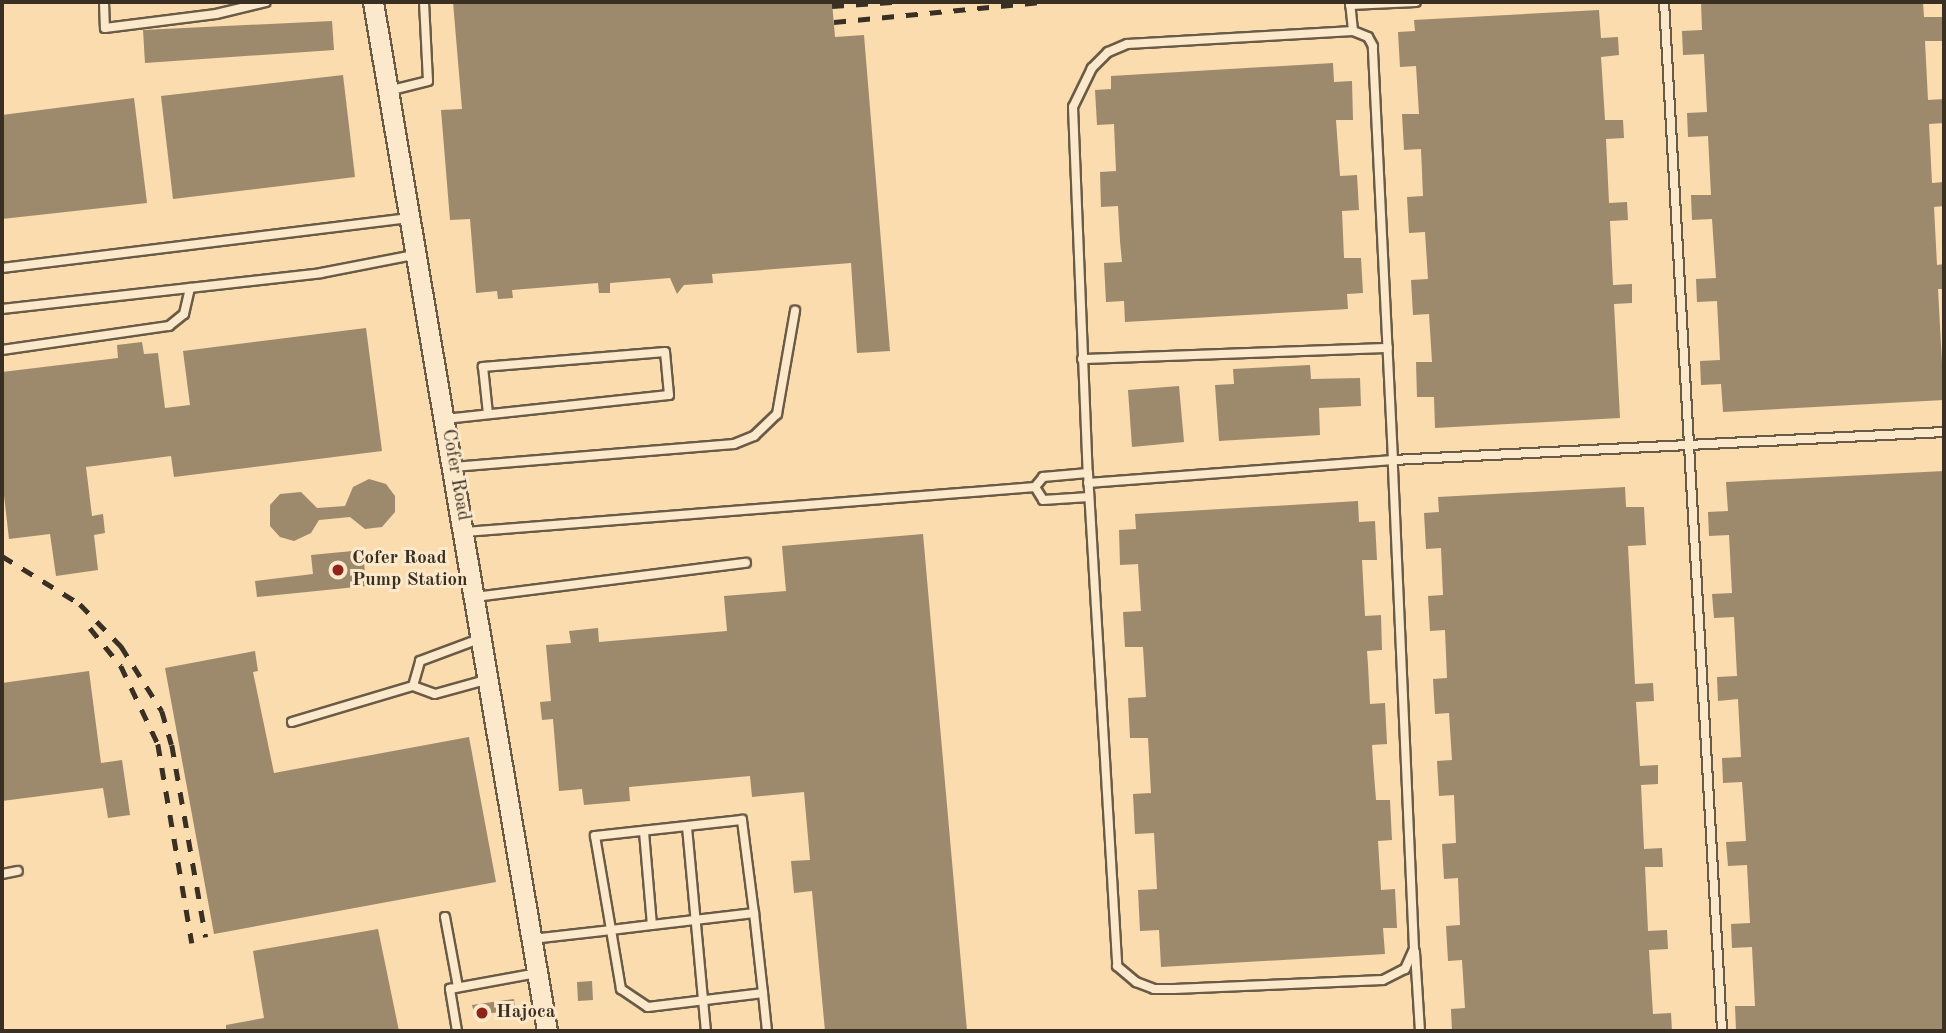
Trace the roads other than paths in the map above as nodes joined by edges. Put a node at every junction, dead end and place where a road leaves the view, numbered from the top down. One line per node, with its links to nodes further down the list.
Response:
1 (104, 2): 2 (lane)
2 (266, 2)
3 (373, 2): 9 (street, Cofer Road)
4 (424, 2): 9 (lane)
5 (1416, 2): 7 (lane)
6 (1664, 2): 22 (lane)
7 (1350, 3): 8 (lane)
8 (1353, 31): 16 (lane); 18 (lane)
9 (388, 91): 10 (street, Cofer Road)
10 (410, 217): 11 (street, Cofer Road); 12 (lane)
11 (417, 255): 13 (lane); 20 (street, Cofer Road)
12 (2, 268)
13 (190, 288): 14 (lane); 17 (lane)
14 (2, 309)
15 (794, 311): 24 (lane)
16 (1388, 348): 18 (lane); 23 (lane)
17 (2, 350)
18 (1082, 359): 25 (lane)
19 (488, 414): 19 (lane); 20 (lane)
20 (445, 419): 24 (street, Cofer Road)
21 (1944, 432): 22 (lane)
22 (1689, 445): 23 (lane); 55 (lane)
23 (1393, 460): 25 (lane); 45 (lane)
24 (453, 467): 28 (street, Cofer Road)
25 (1088, 478): 26 (lane); 27 (lane)
26 (1035, 487): 27 (lane); 28 (lane)
27 (1089, 497): 45 (lane)
28 (465, 532): 30 (street, Cofer Road)
29 (746, 563): 30 (lane)
30 (475, 597): 31 (street, Cofer Road)
31 (482, 638): 32 (street, Cofer Road); 33 (lane)
32 (489, 680): 33 (lane); 44 (street, Cofer Road)
33 (413, 686): 34 (lane)
34 (292, 722)
35 (687, 827): 36 (lane); 39 (lane); 41 (lane)
36 (644, 832): 42 (lane); 43 (lane)
37 (18, 871): 38 (lane)
38 (2, 874)
39 (754, 913): 41 (lane); 48 (lane)
40 (444, 917): 47 (lane)
41 (695, 920): 42 (lane); 49 (lane)
42 (652, 925): 43 (lane)
43 (611, 930): 44 (lane); 49 (lane)
44 (532, 939): 46 (street, Cofer Road)
45 (1414, 949): 54 (lane)
46 (537, 973): 47 (lane); 51 (street, Cofer Road)
47 (458, 987): 50 (lane)
48 (763, 993): 49 (lane); 53 (lane)
49 (703, 1000): 52 (lane)
50 (457, 1031)
51 (547, 1031)
52 (706, 1031)
53 (767, 1031)
54 (1420, 1031)
55 (1722, 1031)

